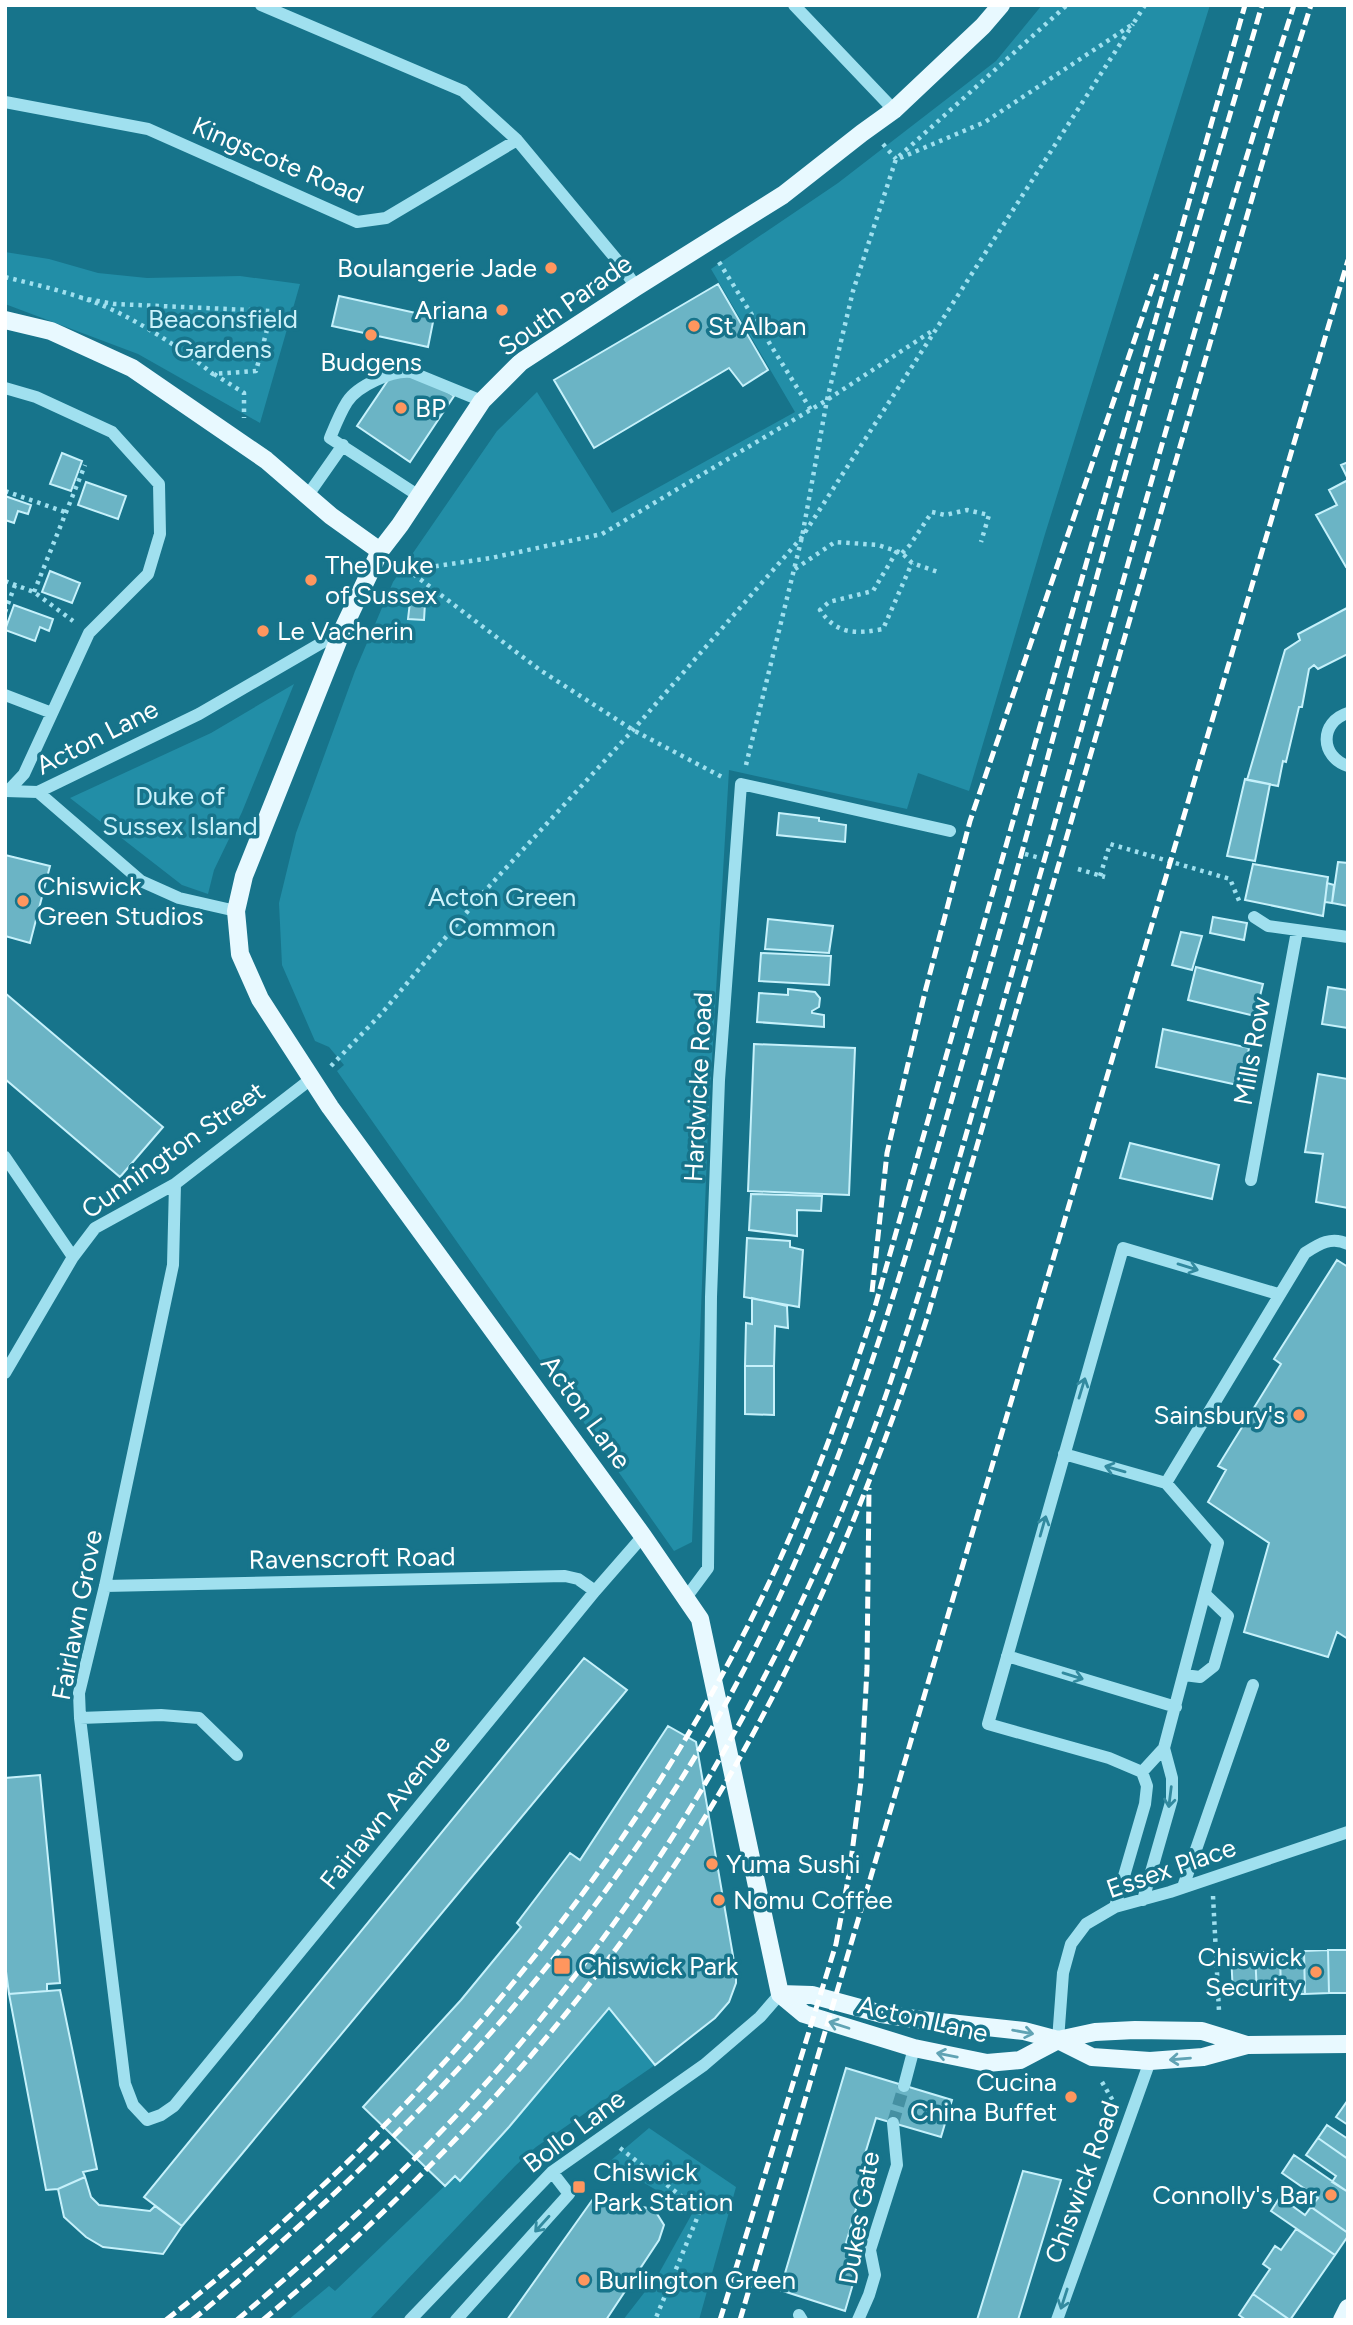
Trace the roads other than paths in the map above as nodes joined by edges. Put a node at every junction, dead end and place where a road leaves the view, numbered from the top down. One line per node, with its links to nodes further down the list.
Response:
1 (261, 5): 6 (street)
2 (794, 5): 5 (street)
3 (1001, 5): 5 (main road, South Parade)
4 (5, 102): 6 (street, Kingscote Road)
5 (894, 110): 7 (main road, South Parade)
6 (517, 141): 7 (street)
7 (636, 287): 10 (main road, South Parade)
8 (5, 320): 12 (main road)
9 (5, 388): 17 (street)
10 (482, 401): 11 (street); 13 (main road, South Parade)
11 (343, 445): 12 (street); 13 (street)
12 (308, 495): 14 (main road)
13 (419, 496): 14 (main road, South Parade)
14 (380, 551): 15 (main road, South Parade)
15 (342, 631): 21 (street, Acton Lane); 23 (main road, South Parade)
16 (5, 695): 17 (street)
17 (52, 713): 20 (street)
18 (1348, 713): 19 (street)
19 (1348, 766)
20 (7, 791): 21 (street)
21 (38, 792): 24 (street, Acton Lane)
22 (950, 831): 42 (street, Hardwicke Road)
23 (244, 876): 24 (main road, Acton Lane)
24 (236, 911): 28 (main road, Acton Lane)
25 (1249, 914): 26 (street)
26 (1297, 931): 27 (street); 30 (street, Mills Row)
27 (1348, 937)
28 (310, 1079): 31 (street, Cunnington Street); 38 (main road, Acton Lane)
29 (5, 1157): 33 (street)
30 (1251, 1180)
31 (175, 1184): 33 (street, Cunnington Street); 39 (street, Fairlawn Grove)
32 (1348, 1244): 34 (street)
33 (73, 1257): 35 (street, Cunnington Street)
34 (1278, 1294): 36 (street, one-way to 34); 37 (street)
35 (5, 1374)
36 (1064, 1454): 37 (street, one-way to 36); 43 (street, one-way to 36)
37 (1166, 1483): 41 (street)
38 (643, 1536): 40 (street, Fairlawn Avenue); 42 (main road, Acton Lane)
39 (105, 1586): 40 (street, Ravenscroft Road); 47 (street, Fairlawn Grove)
40 (595, 1591): 62 (street, Fairlawn Avenue)
41 (1206, 1595): 44 (street); 44 (street)
42 (685, 1599): 55 (main road, Acton Lane)
43 (1007, 1656): 46 (street, one-way to 46); 50 (street)
44 (1184, 1675): 46 (street)
45 (1253, 1685): 52 (street)
46 (1176, 1707): 48 (street)
47 (80, 1718): 49 (street); 62 (street, Fairlawn Grove)
48 (1164, 1748): 50 (street); 53 (street, one-way to 53)
49 (237, 1755)
50 (1142, 1772): 54 (street)
51 (1348, 1832): 52 (street, Essex Place)
52 (1183, 1887): 53 (street, Essex Place)
53 (1143, 1900): 54 (street, Essex Place)
54 (1115, 1907): 56 (street, Essex Place)
55 (780, 1994): 56 (main road, Acton Lane, one-way to 56); 59 (main road, Acton Lane, one-way to 55); 64 (street, Bollo Lane)
56 (1058, 2040): 58 (main road, Acton Lane); 59 (main road, Acton Lane, one-way to 59); 60 (main road, Acton Lane)
57 (1348, 2044): 58 (main road, Acton Lane)
58 (1247, 2045): 60 (main road, Acton Lane, one-way to 60)
59 (914, 2048): 61 (street)
60 (1150, 2061): 69 (street, Chiswick Road, one-way to 69)
61 (904, 2085)
62 (161, 2115)
63 (893, 2123): 68 (street, Dukes Gate)
64 (552, 2172): 66 (street, Bollo Lane); 67 (street, one-way to 67)
65 (1348, 2308): 70 (main road)
66 (410, 2320)
67 (456, 2320)
68 (858, 2320)
69 (1057, 2320)
70 (1342, 2320)

